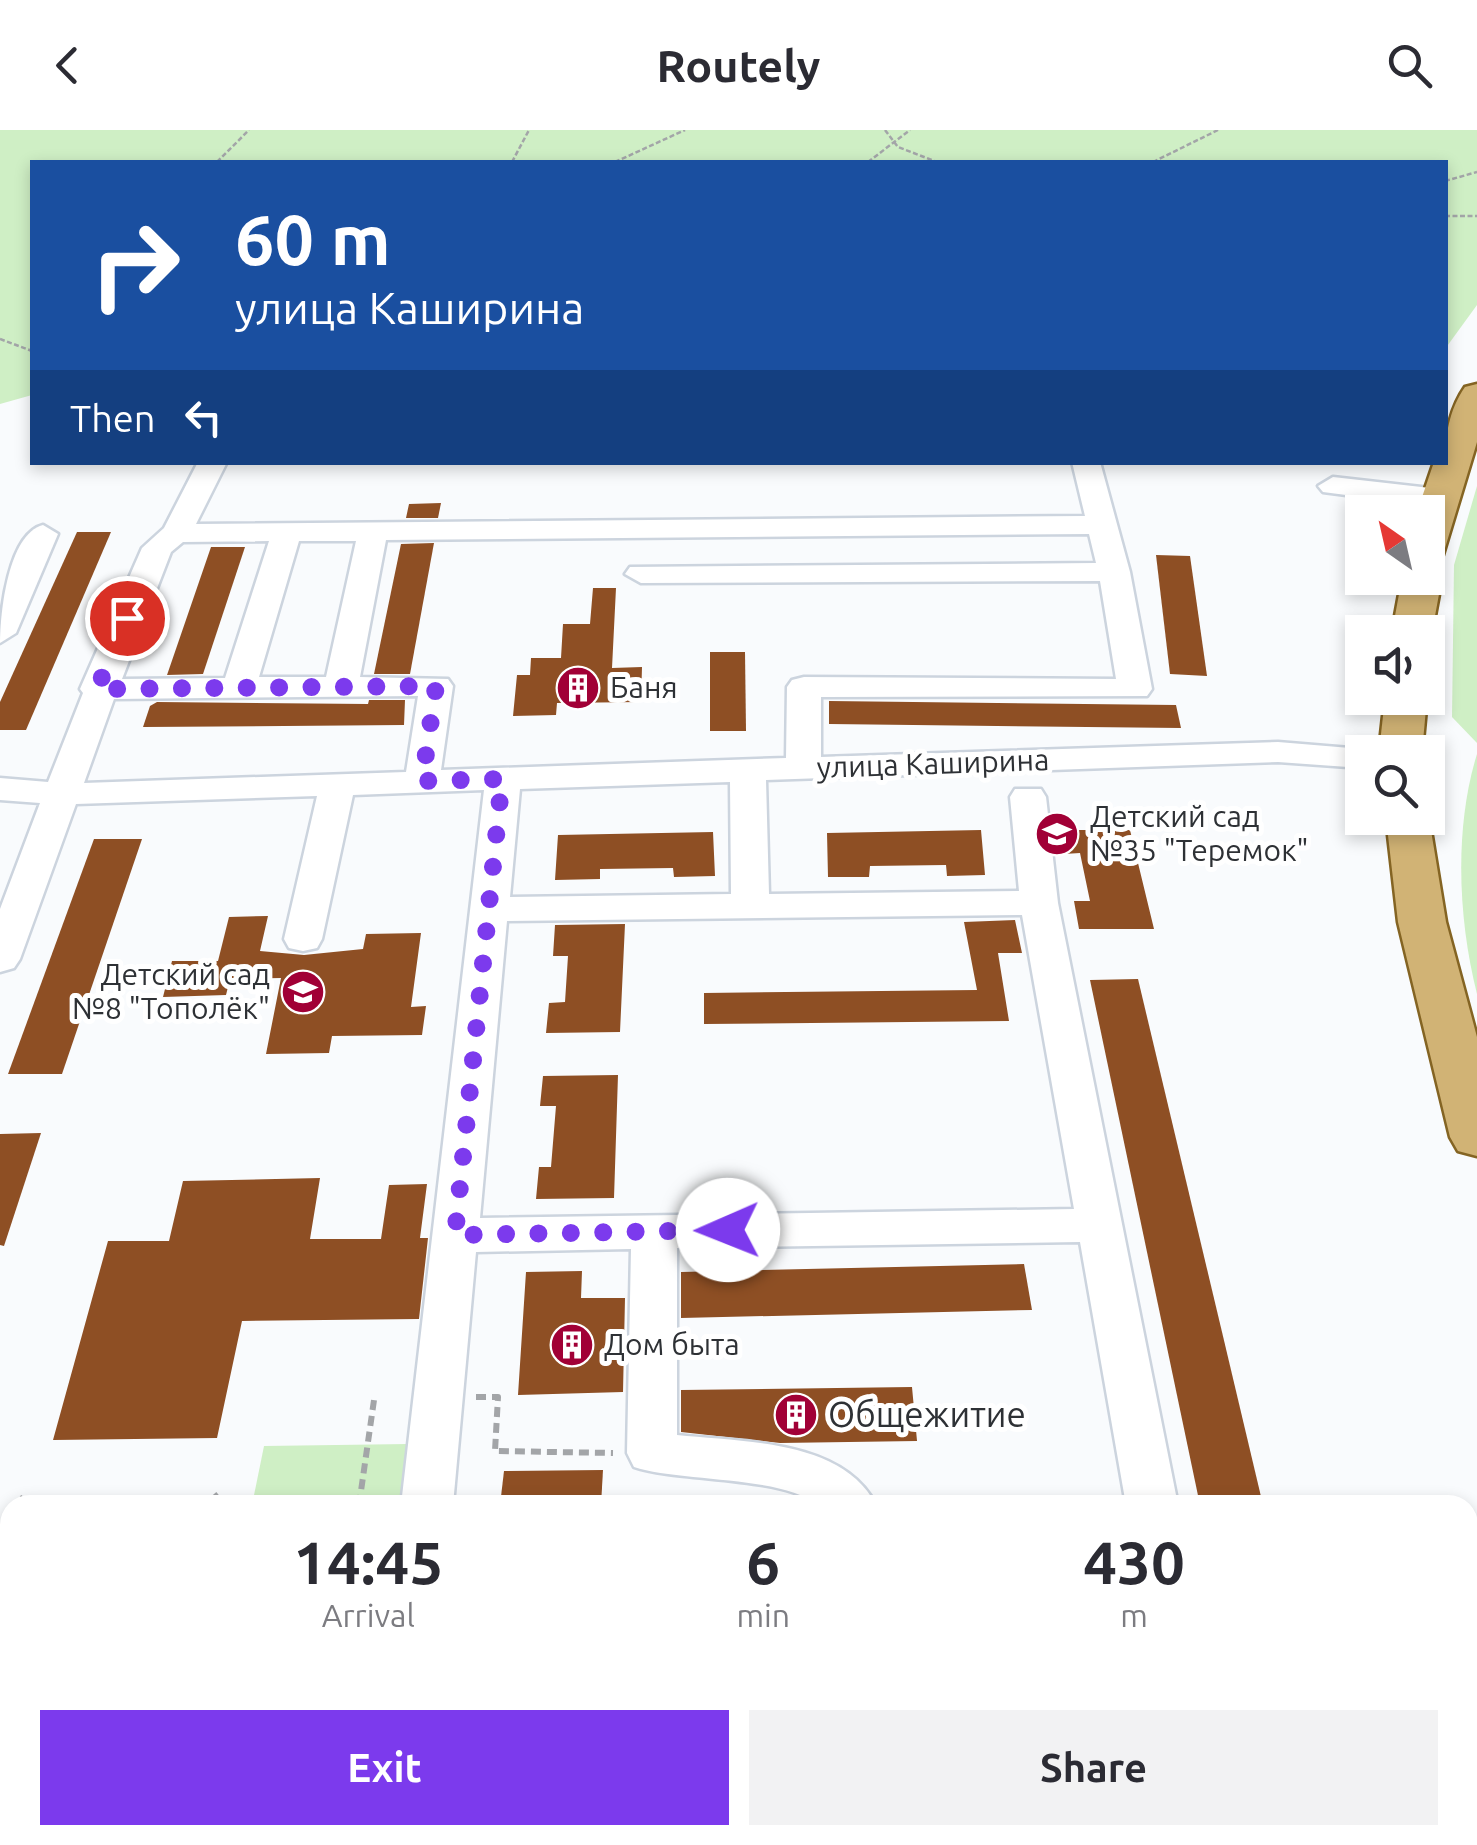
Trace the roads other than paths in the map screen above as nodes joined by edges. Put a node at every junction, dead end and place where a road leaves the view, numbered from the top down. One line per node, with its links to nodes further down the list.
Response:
1 (1477, 394): 6 (main road)
2 (210, 465): 10 (street)
3 (1087, 465): 7 (street)
4 (1333, 486): 5 (street)
5 (1412, 495)
6 (1440, 495)
7 (1102, 525): 8 (street); 12 (street)
8 (373, 531): 9 (street); 15 (street)
9 (287, 532): 10 (street); 16 (street)
10 (176, 533): 17 (street)
11 (44, 534): 14 (street)
12 (1114, 572): 13 (street); 19 (street)
13 (640, 574)
14 (0, 633)
15 (340, 687): 16 (street); 22 (street)
16 (239, 688): 17 (street)
17 (97, 689): 25 (street)
18 (1345, 756): 19 (street, улица Каширина)
19 (802, 768): 20 (street, улица Каширина)
20 (748, 769): 21 (street, улица Каширина); 29 (street)
21 (502, 779): 22 (street, улица Каширина); 30 (street)
22 (422, 781): 23 (street, улица Каширина)
23 (338, 783): 25 (street, улица Каширина); 31 (street)
24 (0, 788): 25 (street, улица Каширина)
25 (64, 794): 32 (street)
26 (1028, 797): 28 (street, улица Каширина)
27 (1411, 835): 33 (main road)
28 (1039, 898): 29 (street); 34 (street, улица Каширина)
29 (750, 902): 30 (street)
30 (489, 909): 36 (street)
31 (303, 939)
32 (0, 958)
33 (1477, 1138)
34 (1100, 1225): 35 (street); 39 (street, улица Каширина)
35 (654, 1232): 36 (street); 38 (street)
36 (455, 1235): 37 (street)
37 (427, 1495)
38 (840, 1495)
39 (1150, 1495)

